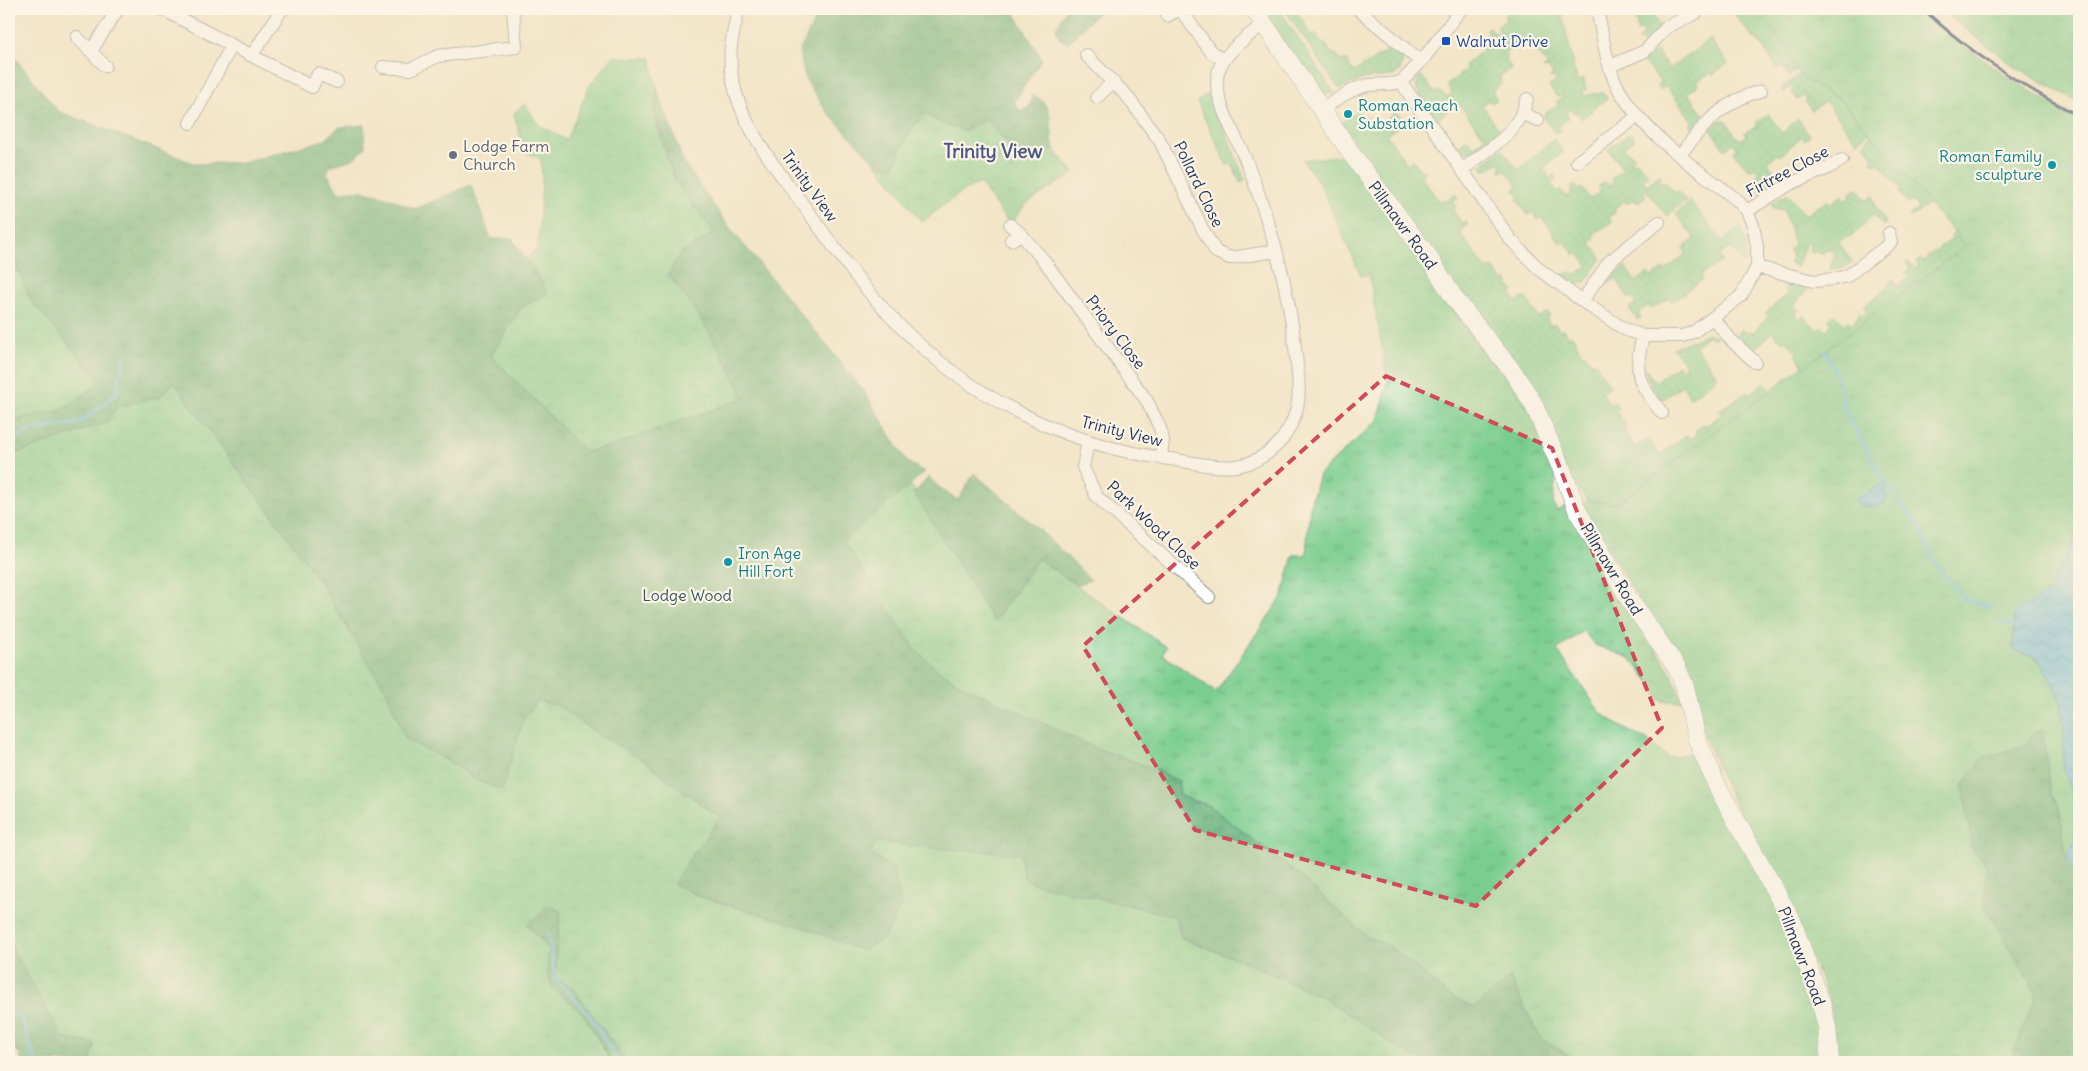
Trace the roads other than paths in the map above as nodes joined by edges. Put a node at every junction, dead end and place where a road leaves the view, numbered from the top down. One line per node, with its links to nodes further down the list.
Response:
1 (118, 9): 15 (street)
2 (162, 9): 14 (street)
3 (282, 9): 16 (street)
4 (513, 9): 22 (street)
5 (738, 9): 49 (street, Trinity View)
6 (1180, 9): 11 (street); 18 (street)
7 (1358, 9): 19 (street)
8 (1461, 9): 19 (street)
9 (1597, 9): 21 (street)
10 (1696, 12): 21 (street)
11 (1166, 16)
12 (1259, 16): 18 (street); 29 (street, Pillmawr Road)
13 (77, 37): 15 (street)
14 (232, 45): 16 (street); 33 (street)
15 (91, 51): 20 (street)
16 (252, 55): 23 (street)
17 (1086, 56): 24 (street, Pollard Close)
18 (1224, 60): 42 (street, Trinity View)
19 (1421, 62): 25 (street)
20 (105, 66)
21 (1610, 66): 31 (street)
22 (383, 68)
23 (337, 82)
24 (1113, 82): 27 (street); 42 (street, Pollard Close)
25 (1401, 82): 29 (street); 37 (street)
26 (1761, 91): 34 (street)
27 (1097, 97)
28 (1527, 100): 30 (street)
29 (1322, 110): 52 (street, Pillmawr Road)
30 (1523, 114): 32 (street); 37 (street)
31 (1638, 116): 34 (street); 36 (street)
32 (1538, 120)
33 (190, 123)
34 (1680, 155): 38 (street)
35 (1842, 160): 38 (street, Firtree Close)
36 (1578, 162)
37 (1463, 169): 44 (street)
38 (1747, 211): 43 (street)
39 (1659, 222): 44 (street)
40 (1010, 225): 50 (street, Priory Close)
41 (1889, 232): 43 (street)
42 (1276, 251): 50 (street, Trinity View)
43 (1757, 267): 45 (street)
44 (1582, 301): 46 (street)
45 (1713, 318): 46 (street); 47 (street)
46 (1643, 336): 48 (street)
47 (1755, 362)
48 (1646, 414)
49 (1088, 442): 50 (street, Trinity View); 51 (street, Park Wood Close)
50 (1161, 458)
51 (1209, 597)
52 (1830, 1062)

